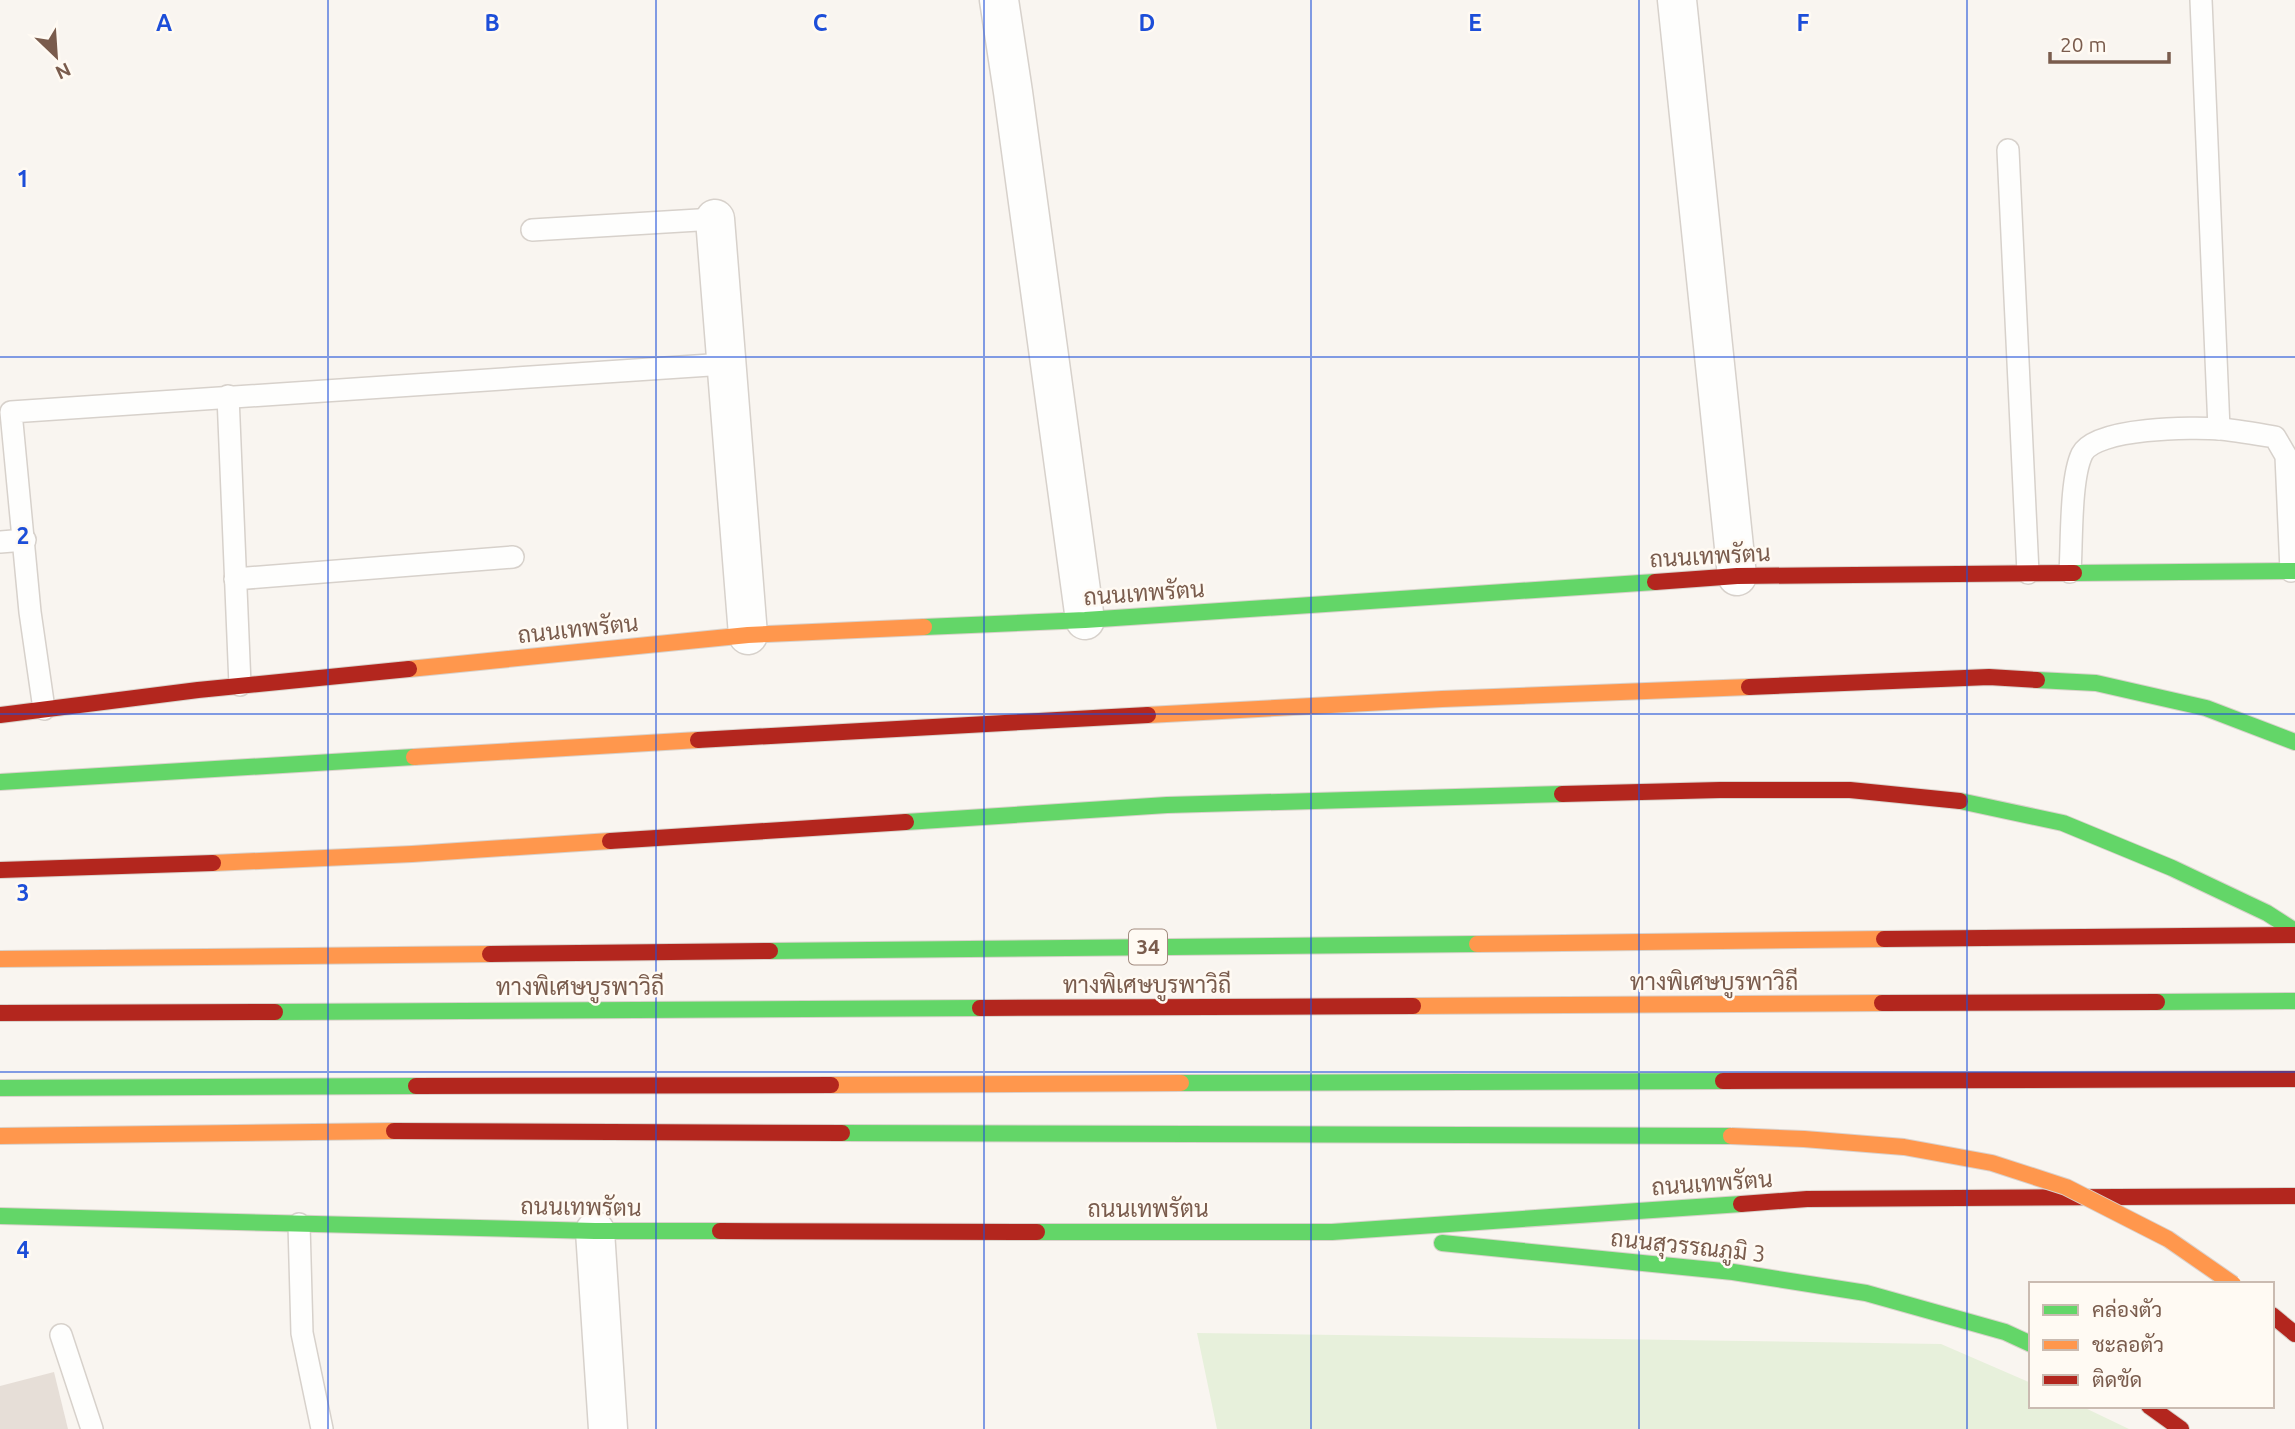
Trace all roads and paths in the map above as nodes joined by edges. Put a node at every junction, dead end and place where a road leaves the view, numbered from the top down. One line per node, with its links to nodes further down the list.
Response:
1 (999, 0): 18 (street)
2 (1677, 0): 16 (street)
3 (2201, 0): 9 (lane)
4 (2008, 150): 15 (lane)
5 (715, 219): 6 (lane); 7 (street)
6 (532, 230)
7 (725, 363): 8 (lane); 19 (street)
8 (228, 396): 10 (lane); 17 (lane)
9 (2219, 429): 13 (lane); 14 (lane)
10 (25, 541): 11 (lane); 21 (lane)
11 (0, 542)
12 (513, 557): 17 (lane)
13 (2293, 571): 14 (main road, ถนนเทพรัตน)
14 (2070, 572): 15 (main road, ถนนเทพรัตน)
15 (2028, 573): 16 (main road, ถนนเทพรัตน)
16 (1737, 576): 18 (main road, ถนนเทพรัตน)
17 (235, 579): 20 (lane)
18 (1085, 620): 19 (main road, ถนนเทพรัตน)
19 (748, 635): 20 (main road, ถนนเทพรัตน)
20 (240, 685): 21 (main road, ถนนเทพรัตน)
21 (44, 709): 22 (main road, ถนนเทพรัตน)
22 (0, 715)
23 (2295, 742): 24 (main road)
24 (0, 782)
25 (0, 870): 26 (main road)
26 (2295, 933): 27 (main road, 34)
27 (0, 959)
28 (2295, 1002): 29 (main road, ทางพิเศษบูรพาวิถี)
29 (0, 1013)
30 (2295, 1078): 31 (main road, bridge); 32 (main road)
31 (0, 1088)
32 (0, 1099)
33 (0, 1136): 39 (main road, bridge)
34 (2295, 1195): 38 (main road, ถนนเทพรัตน)
35 (0, 1216): 36 (main road, ถนนเทพรัตน)
36 (299, 1224): 37 (main road, ถนนเทพรัตน); 46 (lane)
37 (595, 1231): 38 (main road, ถนนเทพรัตน); 47 (street)
38 (1332, 1232): 43 (main road, ถนนสุวรรณภูมิ 3)
39 (2230, 1282)
40 (2274, 1317): 41 (main road)
41 (2295, 1334)
42 (61, 1335): 45 (lane)
43 (2029, 1343)
44 (2152, 1408): 48 (main road)
45 (92, 1429)
46 (322, 1429)
47 (608, 1429)
48 (2181, 1429)

